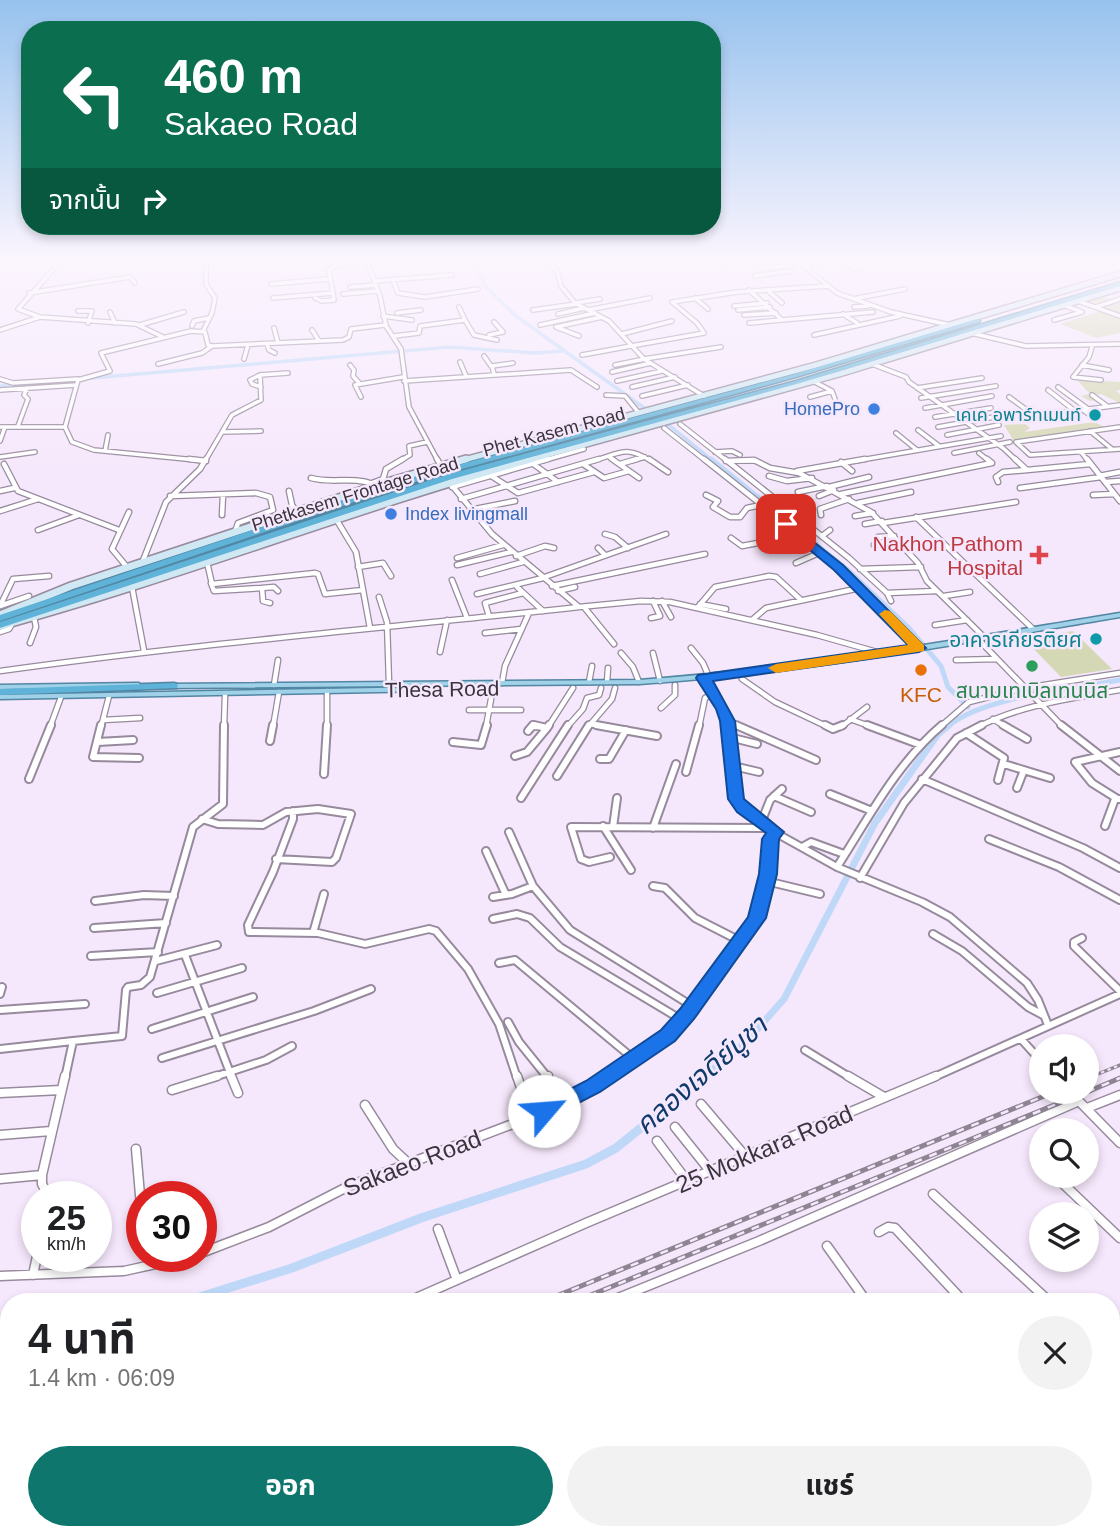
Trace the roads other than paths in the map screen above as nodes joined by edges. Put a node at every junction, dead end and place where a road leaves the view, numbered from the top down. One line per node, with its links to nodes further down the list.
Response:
1 (312, 330): 28 (street)
2 (151, 331): 25 (street)
3 (203, 331): 25 (street); 33 (street)
4 (275, 331): 29 (street)
5 (351, 331): 28 (street)
6 (390, 331): 22 (street)
7 (421, 331): 22 (street)
8 (470, 331): 23 (street)
9 (502, 331): 23 (street)
10 (566, 331): 24 (street)
11 (618, 331): 20 (street)
12 (634, 331): 20 (street)
13 (702, 331): 34 (street)
14 (833, 331): 21 (street)
15 (933, 331): 83 (main road)
16 (946, 331): 97 (highway, Phet Kasem Road)
17 (969, 331): 65 (highway, Phet Kasem Road)
18 (978, 331): 19 (main road)
19 (971, 333): 36 (street); 47 (main road)
20 (622, 334): 34 (street)
21 (814, 335)
22 (394, 336): 64 (street)
23 (486, 336): 27 (street)
24 (579, 336)
25 (163, 337): 68 (street)
26 (266, 337): 30 (street)
27 (497, 340)
28 (318, 341): 29 (street)
29 (278, 343): 30 (street)
30 (267, 344): 32 (street); 37 (street)
31 (1120, 344): 36 (street)
32 (248, 345): 33 (street); 41 (street)
33 (212, 346): 48 (street)
34 (631, 346): 38 (street); 42 (street)
35 (721, 347): 39 (street)
36 (1092, 347): 51 (street)
37 (275, 353)
38 (582, 355)
39 (668, 355): 42 (street); 43 (street)
40 (484, 356): 52 (street)
41 (244, 359)
42 (645, 359): 46 (street); 50 (street)
43 (675, 361)
44 (460, 362): 60 (street)
45 (513, 363): 52 (street)
46 (651, 363): 53 (street); 55 (street)
47 (872, 364): 58 (main road); 77 (street)
48 (158, 365)
49 (349, 365): 69 (street)
50 (615, 365)
51 (1082, 365): 54 (street); 66 (street)
52 (491, 366): 57 (street)
53 (663, 370): 61 (street); 67 (street)
54 (1109, 370)
55 (612, 372)
56 (288, 373): 59 (street)
57 (494, 374): 60 (street); 73 (street)
58 (839, 374): 65 (highway)
59 (260, 375): 72 (street); 72 (street)
60 (466, 376): 64 (street)
61 (675, 377): 70 (street); 74 (street)
62 (982, 377): 77 (street)
63 (0, 379): 68 (street)
64 (404, 379): 69 (street); 128 (street)
65 (813, 380): 79 (street); 107 (highway, Phet Kasem Road)
66 (1101, 380)
67 (617, 381)
68 (77, 382): 76 (street); 114 (street)
69 (360, 384): 85 (street)
70 (688, 385): 82 (street); 83 (street)
71 (996, 386): 87 (street)
72 (261, 387): 121 (street)
73 (597, 387)
74 (632, 387)
75 (1058, 387): 98 (street)
76 (27, 388): 78 (street); 112 (street)
77 (917, 388): 87 (street)
78 (0, 390)
79 (832, 391): 86 (street); 91 (street)
80 (1092, 395): 94 (street)
81 (606, 396): 101 (street)
82 (642, 396)
83 (704, 396): 97 (main road)
84 (992, 396): 92 (street)
85 (361, 397)
86 (810, 397)
87 (929, 397): 90 (street); 92 (street)
88 (1009, 397): 99 (street)
89 (1061, 397): 99 (street)
90 (921, 398)
91 (835, 399)
92 (941, 405): 95 (street); 103 (street)
93 (1120, 405): 94 (street)
94 (1107, 407): 98 (street); 100 (street); 102 (street)
95 (925, 408)
96 (991, 408): 103 (street)
97 (661, 409): 101 (highway, Phet Kasem Road)
98 (1086, 409): 99 (street); 106 (street)
99 (1075, 411)
100 (1118, 412)
101 (642, 413): 109 (main road, Phetkasem Frontage Road); 132 (highway, Phet Kasem Road)
102 (1111, 413)
103 (954, 414): 105 (street); 108 (street)
104 (993, 416): 108 (street)
105 (935, 417)
106 (1093, 417)
107 (675, 420): 110 (highway, Phet Kasem Road); 140 (street)
108 (965, 422): 115 (street); 118 (street)
109 (601, 423): 132 (highway); 160 (main road, Phetkasem Frontage Road)
110 (660, 424): 132 (highway, Phet Kasem Road); 161 (street)
111 (999, 425): 118 (street)
112 (18, 426): 113 (street); 114 (street)
113 (2, 427): 127 (street)
114 (65, 427): 137 (street)
115 (938, 427)
116 (1118, 429): 120 (street)
117 (918, 430): 131 (street)
118 (976, 430): 124 (street); 126 (street)
119 (261, 431): 121 (street)
120 (1090, 431): 136 (street); 139 (street)
121 (222, 432): 149 (street)
122 (896, 433): 135 (street)
123 (108, 435): 137 (street)
124 (947, 435)
125 (1001, 436): 126 (street)
126 (988, 438): 130 (street); 131 (street)
127 (0, 442)
128 (427, 442): 160 (street); 186 (street)
129 (1010, 442): 130 (street)
130 (998, 444): 141 (street); 162 (street)
131 (939, 446): 135 (street)
132 (570, 447): 133 (street); 147 (main road, Phetkasem Frontage Road); 151 (street); 155 (street); 208 (highway, Phet Kasem Road); 215 (highway, Phet Kasem Road)
133 (584, 449)
134 (1120, 449): 136 (street)
135 (917, 450): 148 (street)
136 (1112, 450): 139 (street)
137 (105, 451): 149 (street)
138 (36, 452): 144 (street)
139 (1081, 452): 158 (street)
140 (715, 453): 143 (street); 152 (street)
141 (954, 453)
142 (979, 453): 153 (street)
143 (740, 455)
144 (0, 457)
145 (608, 457): 146 (street); 151 (street); 156 (street)
146 (645, 457): 156 (street); 168 (street)
147 (525, 460): 155 (street); 173 (main road, Phetkasem Frontage Road)
148 (855, 460): 150 (street); 157 (street)
149 (206, 461): 200 (street)
150 (841, 462): 159 (street); 164 (street)
151 (587, 463): 167 (street); 174 (street)
152 (727, 463): 161 (street); 169 (street); 232 (street)
153 (992, 463): 165 (street); 195 (street)
154 (4, 464): 166 (street)
155 (533, 464): 173 (street); 174 (street)
156 (620, 464): 163 (street)
157 (861, 464)
158 (1090, 464): 162 (street); 176 (street)
159 (825, 465): 169 (street); 170 (street)
160 (441, 466): 186 (main road, Phetkasem Frontage Road)
161 (715, 466): 210 (street)
162 (1027, 470): 165 (street)
163 (629, 471): 167 (street); 178 (street)
164 (852, 471)
165 (1003, 471): 183 (street)
166 (7, 472): 172 (street); 188 (street)
167 (594, 472): 182 (street)
168 (668, 472)
169 (794, 472): 179 (street)
170 (832, 472)
171 (1120, 472): 176 (street)
172 (0, 473)
173 (488, 473): 185 (main road, Phetkasem Frontage Road); 187 (street)
174 (548, 474): 182 (street); 187 (street)
175 (769, 476): 179 (street)
176 (1100, 476): 184 (street); 190 (street)
177 (311, 478): 186 (street)
178 (639, 478)
179 (812, 478): 189 (street)
180 (869, 478): 189 (street)
181 (1120, 481): 184 (street)
182 (558, 482): 187 (street)
183 (998, 482)
184 (1105, 482): 196 (street)
185 (451, 484): 203 (street); 222 (main road, Phetkasem Frontage Road)
186 (374, 485): 214 (main road, Phetkasem Frontage Road)
187 (505, 486): 203 (street)
188 (14, 488): 191 (street); 202 (street)
189 (830, 488): 193 (street); 195 (street); 201 (street)
190 (1020, 488)
191 (0, 491)
192 (289, 491): 214 (street)
193 (798, 492)
194 (911, 492): 209 (street)
195 (841, 494): 204 (street)
196 (1115, 494): 199 (street); 206 (street)
197 (223, 495): 200 (street); 218 (street); 228 (street)
198 (706, 495): 210 (street)
199 (1093, 495)
200 (170, 496): 248 (street)
201 (819, 496)
202 (38, 499): 212 (street); 217 (street)
203 (461, 499): 211 (street)
204 (849, 499): 209 (street); 219 (street)
205 (515, 500): 211 (street)
206 (1120, 501)
207 (1016, 502): 221 (street)
208 (368, 503): 215 (highway); 308 (highway, Phet Kasem Road)
209 (858, 503): 216 (street)
210 (761, 505): 231 (street)
211 (470, 510): 237 (street)
212 (0, 511)
213 (129, 512): 226 (street)
214 (298, 512): 228 (main road, Phetkasem Frontage Road)
215 (313, 512): 298 (highway, Phet Kasem Road)
216 (873, 513): 220 (street); 223 (street)
217 (79, 515): 225 (street); 226 (street)
218 (222, 515)
219 (821, 515)
220 (855, 516)
221 (916, 517): 223 (street); 312 (street)
222 (336, 519): 249 (main road, Phetkasem Frontage Road); 254 (street)
223 (882, 522): 224 (street); 233 (street)
224 (865, 524)
225 (38, 530)
226 (119, 530): 255 (street)
227 (830, 530): 232 (street)
228 (235, 532): 248 (main road, Phetkasem Frontage Road)
229 (605, 534): 241 (street)
230 (666, 534): 241 (street)
231 (800, 535): 235 (street); 243 (street)
232 (822, 536): 253 (street)
233 (894, 536): 234 (street); 236 (street)
234 (878, 537)
235 (731, 538)
236 (899, 542): 238 (street); 257 (street)
237 (503, 545): 242 (street); 247 (street)
238 (874, 545)
239 (554, 548): 246 (street)
240 (597, 548): 245 (street)
241 (628, 548): 245 (street)
242 (511, 551): 246 (street); 252 (street)
243 (821, 552): 251 (street); 256 (street)
244 (705, 554): 265 (street)
245 (605, 555): 262 (street)
246 (516, 556): 250 (street)
247 (457, 558)
248 (142, 562): 255 (main road, Phetkasem Frontage Road)
249 (207, 562): 264 (street); 266 (main road, Phetkasem Frontage Road)
250 (523, 562): 259 (street); 262 (street)
251 (796, 563)
252 (457, 565)
253 (852, 565): 256 (street); 258 (street)
254 (358, 566): 261 (street); 271 (street)
255 (127, 567): 293 (main road, Phetkasem Frontage Road)
256 (839, 567): 270 (street)
257 (921, 567): 258 (street); 274 (street)
258 (860, 569): 277 (street)
259 (480, 574)
260 (49, 576): 290 (street)
261 (391, 576)
262 (543, 578): 265 (street); 278 (street)
263 (452, 580): 301 (street)
264 (211, 583): 269 (street); 271 (street)
265 (552, 586): 273 (street)
266 (132, 587): 299 (main road, Phetkasem Frontage Road); 320 (street)
267 (517, 587): 276 (street)
268 (575, 587): 273 (street)
269 (261, 588): 272 (street); 287 (street)
270 (860, 588): 283 (street); 318 (street)
271 (363, 590): 310 (street)
272 (278, 591)
273 (558, 591): 291 (street)
274 (937, 591): 277 (street); 282 (street)
275 (970, 592): 282 (street)
276 (523, 593): 294 (street); 297 (street)
277 (887, 593): 286 (street)
278 (477, 594)
279 (609, 595): 288 (street)
280 (29, 597): 290 (street)
281 (379, 597): 309 (street)
282 (944, 597): 305 (street)
283 (801, 600): 289 (street); 304 (street)
284 (653, 601): 285 (street); 288 (street); 302 (street)
285 (662, 601): 289 (street); 300 (street)
286 (891, 601)
287 (270, 603)
288 (614, 603): 291 (street)
289 (699, 606): 292 (street); 304 (street)
290 (0, 607): 293 (street)
291 (581, 607): 294 (street); 317 (street)
292 (726, 609)
293 (11, 611): 298 (main road, Phetkasem Frontage Road)
294 (542, 611): 295 (street)
295 (529, 613): 297 (street); 311 (street)
296 (1120, 615): 312 (main road, Thesa Road)
297 (489, 616): 301 (street)
298 (0, 617)
299 (34, 617): 306 (main road, Phetkasem Frontage Road); 316 (street)
300 (671, 617)
301 (467, 618): 303 (street)
302 (651, 618)
303 (447, 620): 309 (street); 321 (street)
304 (752, 620): 324 (street)
305 (967, 620): 307 (street); 315 (street)
306 (12, 624): 308 (main road, Phetkasem Frontage Road); 313 (street)
307 (935, 625)
308 (0, 626)
309 (388, 626): 310 (street); 338 (street)
310 (370, 628): 320 (street)
311 (522, 629): 314 (street); 337 (street)
312 (1033, 629): 315 (main road, Thesa Road)
313 (0, 632)
314 (485, 633)
315 (980, 638): 318 (main road, Thesa Road); 325 (street)
316 (30, 643)
317 (614, 644)
318 (921, 647): 324 (main road, Thesa Road)
319 (691, 648): 332 (street)
320 (144, 651): 330 (street)
321 (440, 652)
322 (621, 653): 336 (street)
323 (653, 653): 334 (street)
324 (884, 654): 332 (main road, Thesa Road); 333 (main road, Thesa Road)
325 (997, 659): 327 (street); 350 (street)
326 (278, 660): 344 (street)
327 (956, 660)
328 (592, 666): 335 (street)
329 (608, 668): 339 (street)
330 (0, 671)
331 (1120, 673): 350 (street)
332 (706, 679): 333 (main road, Thesa Road); 334 (main road, Thesa Road); 340 (main road, Thesa Road); 353 (street)
333 (742, 679): 366 (street)
334 (660, 681): 336 (main road, Thesa Road)
335 (589, 682): 337 (main road, Thesa Road); 339 (main road, Thesa Road)
336 (639, 682): 339 (main road, Thesa Road)
337 (502, 683): 338 (main road, Thesa Road)
338 (389, 684): 342 (main road, Thesa Road)
339 (604, 685): 347 (main road, Thesa Road); 348 (main road, Thesa Road); 407 (street)
340 (675, 685): 348 (main road, Thesa Road); 361 (street)
341 (174, 686): 344 (main road, Thesa Road); 349 (highway)
342 (338, 687): 345 (main road, Thesa Road); 346 (main road, Thesa Road); 352 (main road, Thesa Road)
343 (965, 687): 358 (street)
344 (276, 688): 345 (main road, Thesa Road); 354 (main road, Thesa Road); 379 (street)
345 (294, 688): 352 (main road, Thesa Road)
346 (492, 688): 347 (main road, Thesa Road); 363 (street)
347 (573, 688): 371 (street)
348 (615, 688): 370 (street)
349 (0, 689)
350 (1026, 690): 358 (street); 359 (street)
351 (1120, 690): 359 (street)
352 (327, 691): 397 (street)
353 (713, 694): 369 (street); 395 (street)
354 (225, 695): 355 (main road, Thesa Road); 413 (street)
355 (109, 696): 357 (main road, Thesa Road); 368 (street)
356 (0, 697): 357 (main road, Thesa Road)
357 (61, 697): 400 (street)
358 (979, 699): 383 (street)
359 (1038, 702): 367 (street); 386 (street)
360 (867, 707): 366 (street)
361 (661, 709)
362 (469, 710): 363 (street)
363 (491, 710): 364 (street); 381 (street)
364 (521, 710)
365 (140, 719): 368 (street)
366 (850, 719): 383 (street)
367 (993, 719): 374 (street); 377 (street)
368 (103, 720): 380 (street)
369 (727, 721): 376 (street); 389 (street)
370 (590, 724): 372 (street); 398 (street)
371 (547, 728): 373 (street); 385 (street)
372 (626, 730): 375 (street); 388 (street)
373 (528, 731)
374 (966, 733): 391 (street); 401 (street)
375 (657, 736)
376 (729, 737): 382 (street); 392 (street)
377 (1027, 739)
378 (133, 740): 380 (street)
379 (270, 741)
380 (98, 742): 387 (street)
381 (453, 742)
382 (757, 744)
383 (921, 745): 411 (street)
384 (1120, 752): 386 (street)
385 (515, 756)
386 (1096, 756): 394 (street); 409 (street)
387 (139, 758)
388 (600, 759)
389 (816, 760)
390 (676, 764): 418 (street)
391 (1004, 764): 393 (street); 402 (street)
392 (733, 766): 396 (street); 414 (street)
393 (1024, 770): 399 (street); 403 (street)
394 (1120, 771)
395 (686, 772)
396 (759, 772)
397 (324, 774)
398 (557, 776)
399 (1050, 778)
400 (29, 779)
401 (922, 779): 429 (street); 431 (street)
402 (998, 780)
403 (1017, 788)
404 (782, 789): 406 (street)
405 (830, 793): 411 (street)
406 (774, 796): 412 (street); 414 (street)
407 (521, 798)
408 (617, 798): 417 (street)
409 (1118, 798): 416 (street)
410 (293, 811): 413 (street); 427 (street); 427 (street)
411 (872, 811): 425 (street)
412 (811, 812)
413 (202, 819): 438 (street)
414 (761, 823): 419 (street)
415 (603, 826): 417 (street); 426 (street); 430 (street)
416 (1105, 826)
417 (614, 827): 418 (street)
418 (653, 828): 419 (street)
419 (767, 828): 421 (street)
420 (509, 832): 433 (street)
421 (776, 832): 423 (street); 432 (street, Sakaeo Road)
422 (989, 839): 440 (street)
423 (802, 847): 425 (street); 428 (street)
424 (486, 851): 437 (street)
425 (844, 854): 428 (street)
426 (610, 857)
427 (276, 859): 445 (street)
428 (839, 868): 431 (street)
429 (1120, 869)
430 (631, 870)
431 (858, 877): 465 (street)
432 (766, 881): 436 (street); 448 (street, Sakaeo Road)
433 (533, 886): 437 (street); 462 (street)
434 (653, 886): 448 (street)
435 (324, 894): 445 (street)
436 (820, 894)
437 (506, 895): 439 (street)
438 (174, 896): 441 (street); 443 (street)
439 (492, 897)
440 (1120, 900)
441 (95, 901)
442 (494, 919): 466 (street)
443 (166, 923): 444 (street); 450 (street)
444 (94, 928)
445 (313, 933): 492 (street)
446 (933, 934): 465 (street)
447 (1082, 938): 459 (street)
448 (740, 941): 462 (street, Sakaeo Road)
449 (217, 945): 451 (street)
450 (158, 952): 452 (street); 453 (street)
451 (185, 955): 453 (street); 456 (street)
452 (91, 956)
453 (156, 961): 471 (street)
454 (499, 963): 478 (street)
455 (242, 968): 456 (street)
456 (195, 981): 458 (street); 464 (street)
457 (371, 989): 472 (street)
458 (157, 993)
459 (1120, 993): 468 (street, 25 Mokkara Road)
460 (253, 997): 464 (street)
461 (85, 1004): 463 (street)
462 (692, 1006): 466 (street, Sakaeo Road)
463 (0, 1010)
464 (207, 1011): 469 (street); 472 (street)
465 (1043, 1015): 468 (street)
466 (682, 1020): 478 (street, Sakaeo Road)
467 (508, 1021): 491 (street)
468 (1048, 1025): 470 (street, 25 Mokkara Road)
469 (152, 1028)
470 (1021, 1039): 474 (street); 485 (street, 25 Mokkara Road)
471 (73, 1041): 475 (street); 480 (street)
472 (219, 1041): 477 (street); 479 (street)
473 (292, 1046): 479 (street)
474 (1029, 1048)
475 (0, 1049)
476 (805, 1050): 485 (street)
477 (162, 1058)
478 (635, 1060): 491 (street, Sakaeo Road)
479 (230, 1071): 481 (street); 483 (street)
480 (61, 1090): 482 (street); 494 (street)
481 (172, 1090)
482 (0, 1093)
483 (238, 1093)
484 (1120, 1095): 490 (street)
485 (884, 1097): 499 (street, 25 Mokkara Road)
486 (701, 1104): 499 (street)
487 (1072, 1104): 520 (street)
488 (1082, 1104): 490 (street)
489 (365, 1105): 500 (street)
490 (1087, 1108): 497 (street)
491 (544, 1111): 492 (street, Sakaeo Road)
492 (531, 1117): 500 (street, Sakaeo Road)
493 (675, 1126): 501 (street)
494 (51, 1131): 495 (street); 502 (street)
495 (0, 1135)
496 (657, 1141): 506 (street)
497 (1120, 1143)
498 (136, 1149): 505 (street)
499 (746, 1157): 501 (street, 25 Mokkara Road)
500 (408, 1163): 513 (street, Sakaeo Road)
501 (711, 1172): 506 (street, 25 Mokkara Road)
502 (42, 1175): 503 (street); 504 (street)
503 (0, 1178)
504 (41, 1181)
505 (139, 1181)
506 (687, 1181): 518 (street, 25 Mokkara Road)
507 (1068, 1188): 511 (street)
508 (933, 1194): 523 (street)
509 (438, 1229): 518 (street)
510 (879, 1232): 522 (street)
511 (1120, 1238)
512 (827, 1246): 521 (street)
513 (217, 1247)
514 (126, 1268): 516 (street)
515 (34, 1272): 516 (street)
516 (33, 1275): 517 (street)
517 (0, 1276)
518 (457, 1280): 519 (street, 25 Mokkara Road)
519 (427, 1293)
520 (630, 1293)
521 (861, 1293)
522 (955, 1293)
523 (1040, 1293)

